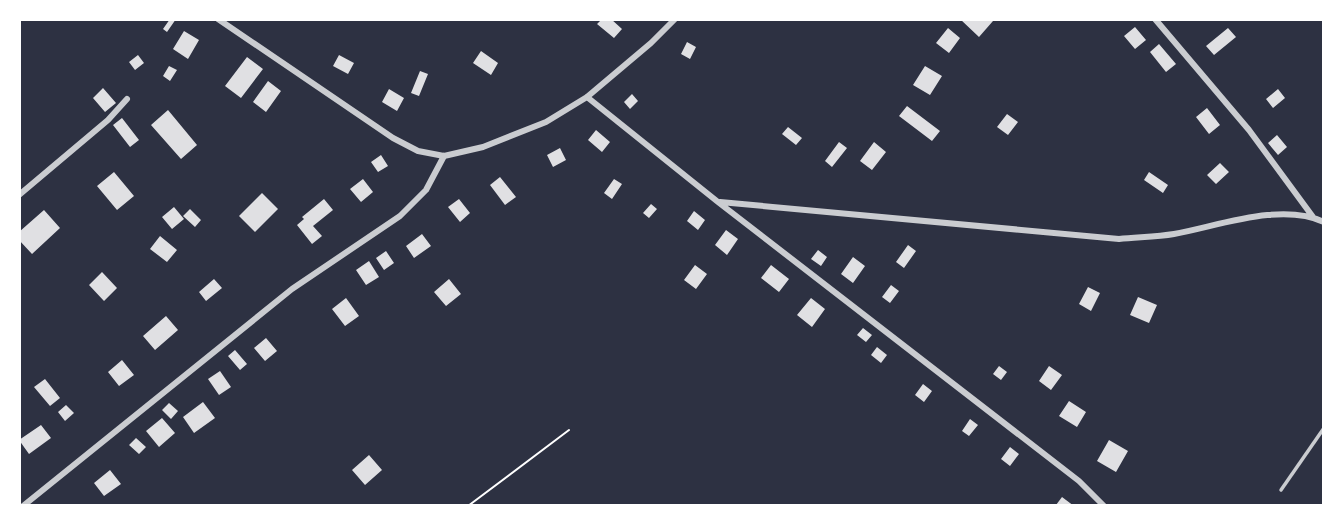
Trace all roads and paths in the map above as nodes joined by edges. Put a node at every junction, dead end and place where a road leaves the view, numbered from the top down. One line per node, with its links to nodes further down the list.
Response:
1 (218, 19): 6 (street)
2 (676, 19): 4 (street)
3 (1155, 19): 9 (street)
4 (587, 97): 6 (street); 8 (street)
5 (127, 99): 7 (street)
6 (444, 156): 14 (street)
7 (19, 195)
8 (718, 202): 9 (street); 16 (street)
9 (1313, 218): 10 (street)
10 (1324, 222)
11 (1324, 428): 13 (lane)
12 (569, 430): 15 (path)
13 (1281, 490)
14 (23, 506)
15 (468, 506)
16 (1104, 506)

